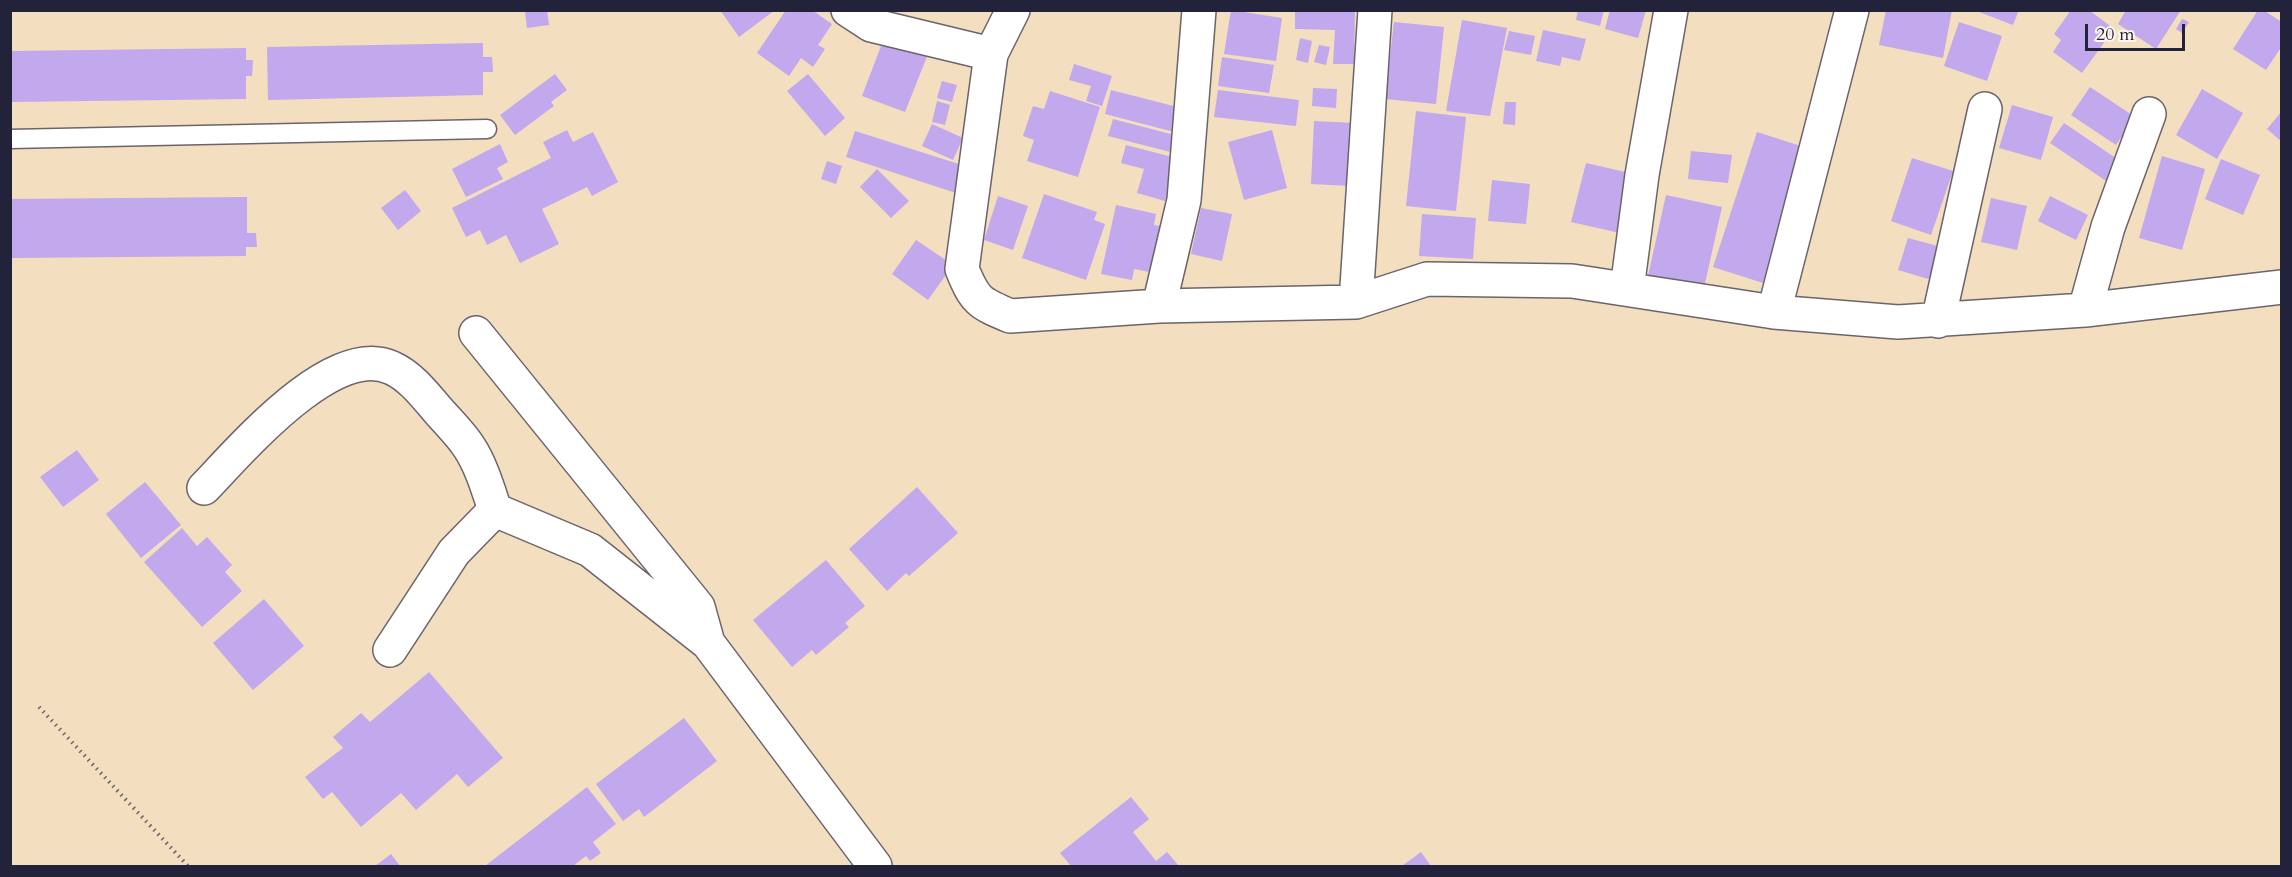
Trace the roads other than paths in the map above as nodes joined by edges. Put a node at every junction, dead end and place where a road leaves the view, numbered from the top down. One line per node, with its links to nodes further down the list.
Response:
1 (848, 10): 7 (street)
2 (1012, 10): 7 (street)
3 (1199, 10): 15 (street)
4 (1375, 10): 14 (street)
5 (1671, 10): 13 (street)
6 (1852, 10): 17 (street)
7 (992, 54): 15 (street)
8 (1985, 109): 18 (street)
9 (2149, 114): 16 (street)
10 (488, 129): 11 (lane)
11 (10, 139)
12 (2282, 287): 16 (street)
13 (1627, 289): 14 (street); 17 (street)
14 (1356, 302): 15 (street)
15 (1159, 306)
16 (2085, 310): 18 (street)
17 (1774, 312): 18 (street)
18 (1938, 321)
19 (476, 333): 22 (street)
20 (204, 488): 21 (street)
21 (495, 510): 22 (street); 23 (street)
22 (708, 643): 24 (street)
23 (390, 650)
24 (875, 867)

